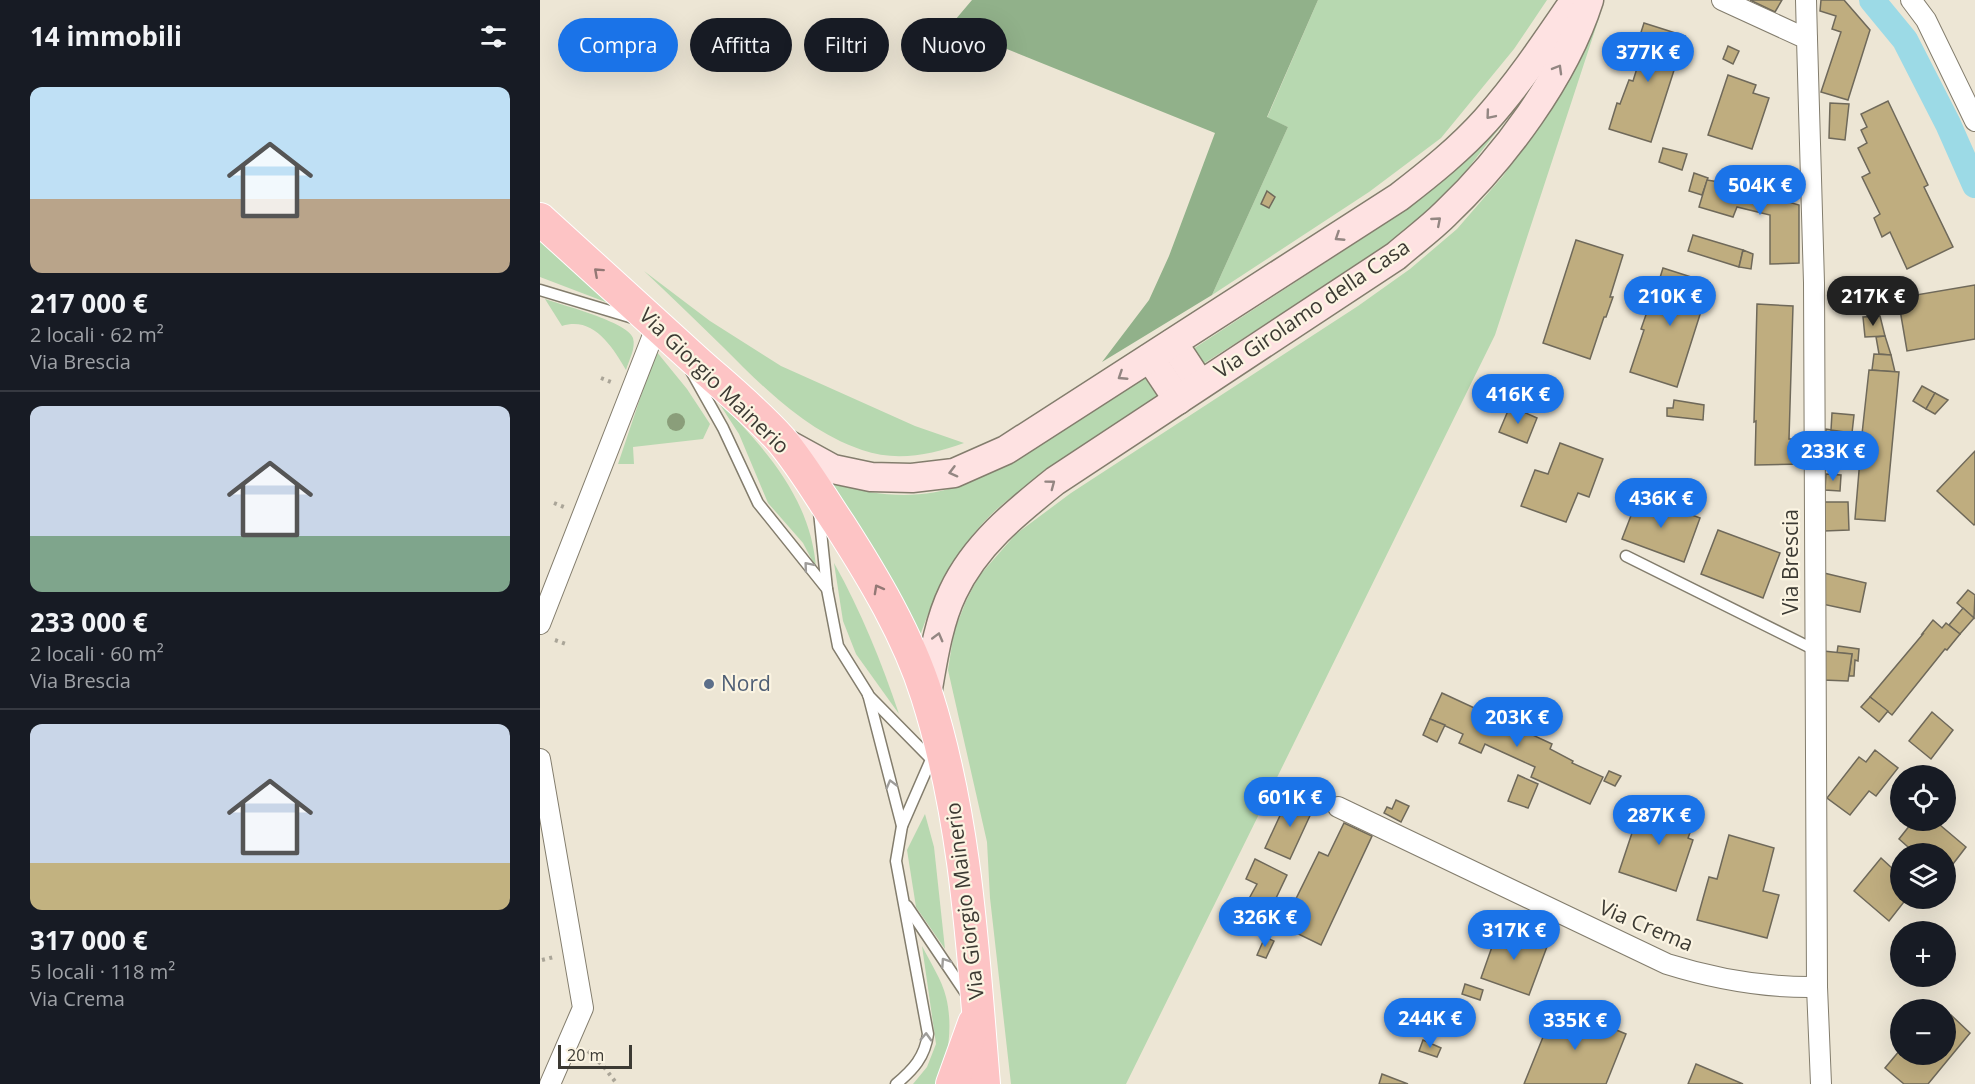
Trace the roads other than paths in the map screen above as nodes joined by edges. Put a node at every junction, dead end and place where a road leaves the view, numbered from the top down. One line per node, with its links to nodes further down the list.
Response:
1 (1575, 0): 11 (main road, Via Girolamo della Casa, one-way to 11)
2 (1589, 0): 12 (main road, Via Girolamo della Casa, one-way to 2)
3 (1722, 0): 6 (street)
4 (1806, 0): 6 (street, Via Brescia)
5 (1911, 0): 7 (street)
6 (1807, 39): 18 (street, Via Brescia)
7 (1975, 121)
8 (540, 219): 10 (main road, Via Giorgio Mainerio, one-way to 8)
9 (540, 290): 10 (lane)
10 (665, 333): 13 (main road, Via Giorgio Mainerio); 16 (lane, one-way to 10); 17 (street)
11 (1162, 351): 12 (main road); 13 (main road, Via Girolamo della Casa, one-way to 13)
12 (1189, 392): 20 (main road, Via Girolamo della Casa, one-way to 12)
13 (781, 441): 14 (main road, Via Giorgio Mainerio)
14 (817, 491): 16 (lane); 20 (main road, Via Giorgio Mainerio, one-way to 14)
15 (1626, 556): 18 (lane)
16 (827, 589): 19 (lane)
17 (540, 624)
18 (1815, 650): 26 (street, Via Brescia)
19 (868, 694): 21 (lane); 24 (lane, one-way to 19)
20 (927, 694): 21 (main road, Via Giorgio Mainerio)
21 (939, 757): 24 (lane); 27 (main road, Via Giorgio Mainerio)
22 (540, 759): 28 (street)
23 (1338, 807): 26 (street, Via Crema)
24 (902, 826): 25 (lane)
25 (903, 901): 27 (lane, one-way to 25); 29 (lane, one-way to 25)
26 (1817, 987): 32 (street, Via Brescia)
27 (978, 1010): 30 (main road); 31 (main road, Via Giorgio Mainerio)
28 (550, 1084)
29 (896, 1084)
30 (952, 1084)
31 (984, 1084)
32 (1821, 1084)

